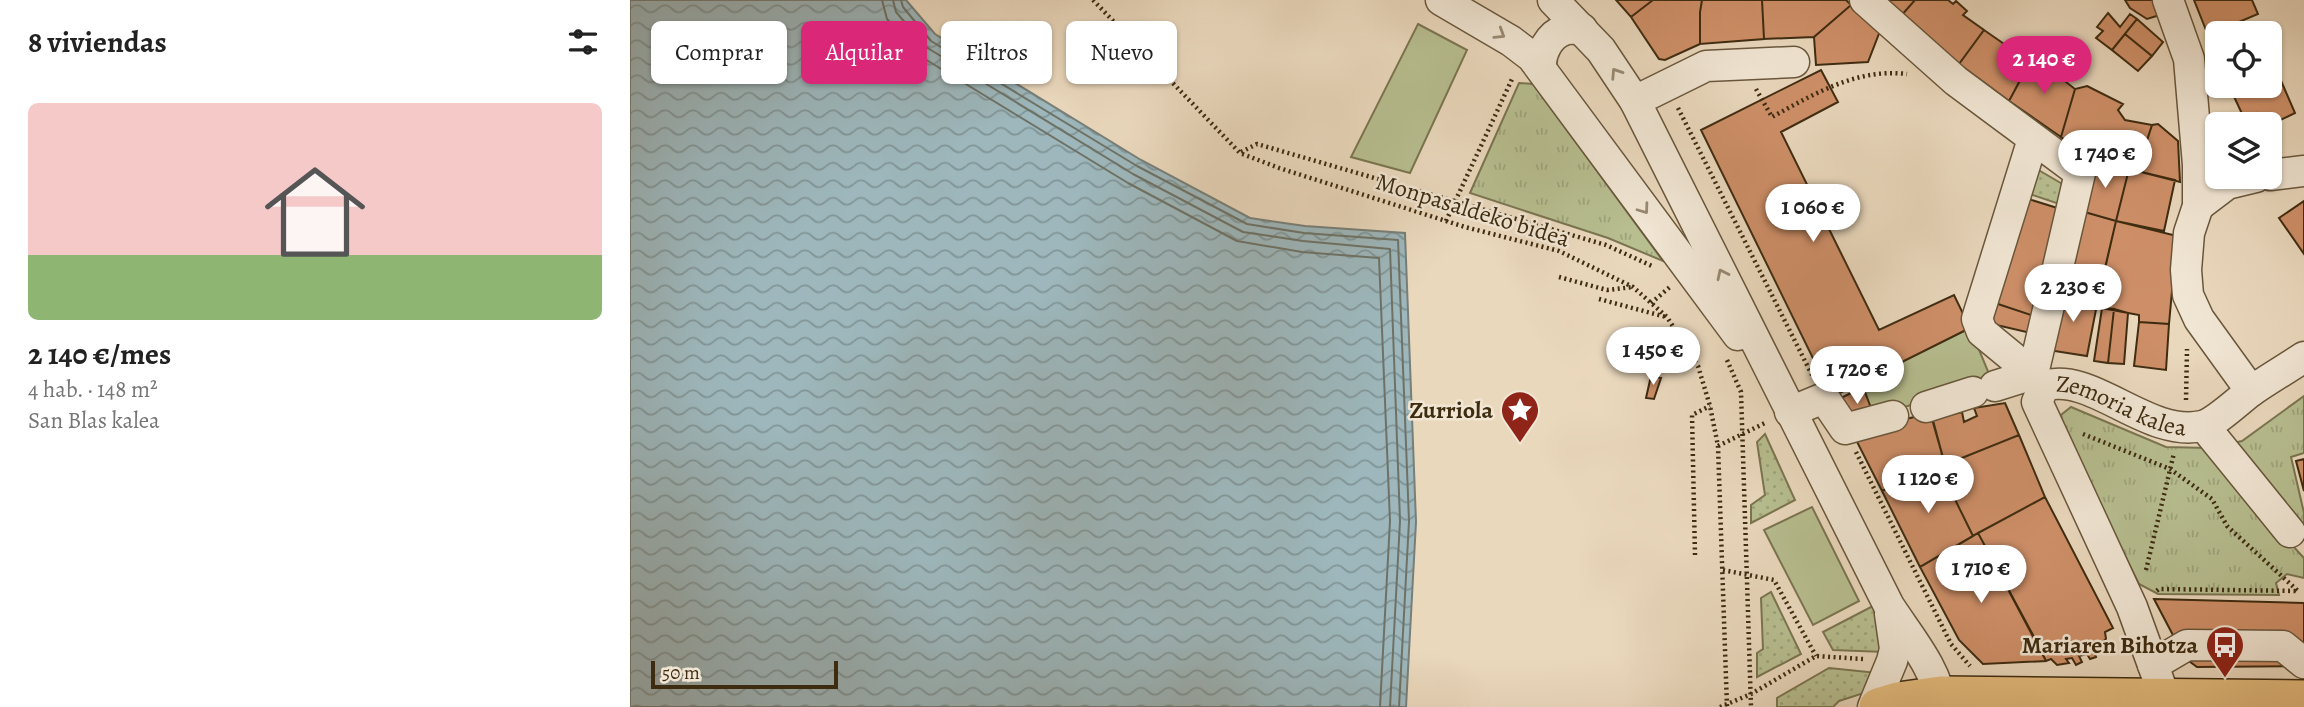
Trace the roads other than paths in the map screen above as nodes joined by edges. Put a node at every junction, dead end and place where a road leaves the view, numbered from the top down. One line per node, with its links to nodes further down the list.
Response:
1 (1441, 0): 6 (street, one-way to 6)
2 (1553, 0): 5 (street)
3 (1865, 0): 9 (street)
4 (2168, 0): 13 (street)
5 (1582, 29): 6 (street); 8 (street, one-way to 5)
6 (1533, 60): 14 (street, one-way to 14)
7 (1794, 62): 8 (street)
8 (1635, 101): 14 (street, one-way to 8)
9 (2032, 138): 16 (street); 16 (street)
10 (2304, 171): 11 (street)
11 (2282, 174)
12 (2220, 189): 13 (street)
13 (2198, 206): 17 (street)
14 (1728, 308): 19 (street)
15 (2304, 357): 17 (street, Zemoria kalea)
16 (2039, 380): 18 (street); 21 (street, Zemoria kalea); 26 (street, Zemoria kalea)
17 (2251, 391): 21 (street, Zemoria kalea)
18 (1926, 407)
19 (1790, 412): 20 (street); 24 (street)
20 (1893, 416)
21 (2204, 426): 22 (street)
22 (2290, 532)
23 (1895, 575): 24 (street)
24 (1905, 656): 28 (street); 29 (street)
25 (2304, 663): 26 (street)
26 (2164, 690): 27 (main road); 28 (main road)
27 (2304, 699)
28 (1942, 701): 29 (main road)
29 (1875, 707)

